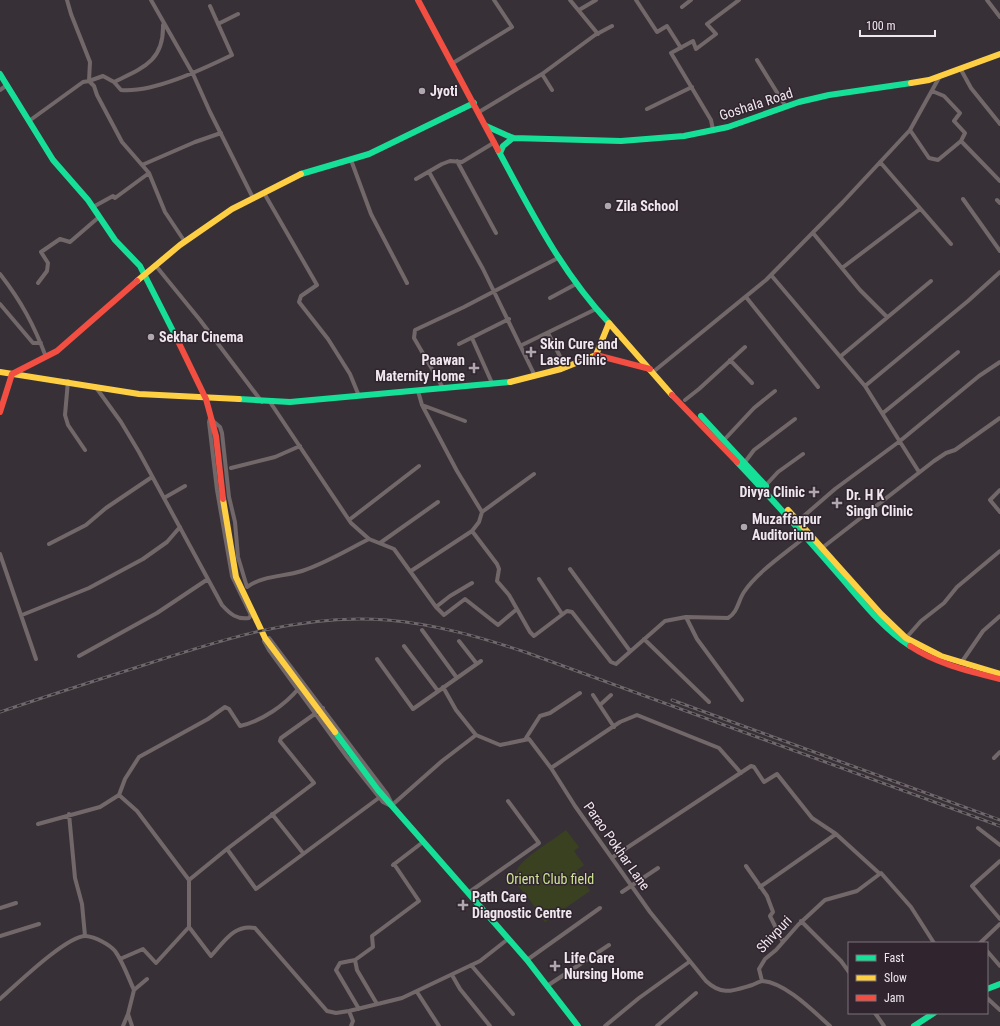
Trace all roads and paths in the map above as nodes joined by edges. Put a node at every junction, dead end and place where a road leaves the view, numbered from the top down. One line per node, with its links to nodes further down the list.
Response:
1 (67, 0): 29 (street)
2 (151, 0): 16 (street)
3 (418, 0): 23 (main road)
4 (494, 0): 23 (street)
5 (570, 0): 13 (street)
6 (596, 0): 13 (street)
7 (636, 0): 20 (street)
8 (691, 0): 12 (street)
9 (740, 0): 20 (street)
10 (987, 0): 15 (street)
11 (210, 6): 17 (street)
12 (682, 7)
13 (579, 10): 19 (street)
14 (238, 14): 17 (street)
15 (1000, 17)
16 (163, 23): 26 (street); 30 (street)
17 (218, 24): 26 (street)
18 (612, 26): 19 (street)
19 (598, 34): 27 (street)
20 (681, 48): 32 (street)
21 (1000, 54): 24 (main road, Goshala Road)
22 (757, 60): 37 (street)
23 (453, 64): 36 (main road)
24 (960, 68): 28 (main road, Goshala Road); 41 (street)
25 (0, 74): 31 (main road)
26 (193, 74): 30 (street); 45 (street)
27 (542, 74): 34 (street); 39 (street)
28 (940, 76): 35 (street); 37 (main road, Goshala Road)
29 (89, 81): 30 (street); 40 (street); 53 (street)
30 (114, 82)
31 (7, 85): 33 (street); 40 (main road)
32 (692, 87): 38 (street); 43 (street)
33 (0, 90)
34 (552, 90)
35 (932, 91): 44 (street); 48 (street)
36 (474, 103): 39 (main road); 50 (main road)
37 (786, 106): 43 (main road, Goshala Road)
38 (647, 109)
39 (479, 112): 42 (main road)
40 (29, 121): 61 (main road)
41 (1000, 124)
42 (486, 126): 46 (main road); 47 (main road)
43 (713, 130): 46 (main road, Goshala Road)
44 (910, 130): 48 (street); 52 (street)
45 (221, 133): 53 (street); 59 (street)
46 (513, 138): 49 (main road)
47 (495, 142): 49 (main road); 51 (street)
48 (961, 142): 57 (street)
49 (500, 153): 69 (main road)
50 (351, 160): 58 (main road); 77 (street)
51 (457, 162): 54 (street); 64 (street)
52 (880, 162): 62 (street); 65 (street)
53 (142, 165): 55 (street)
54 (429, 172): 56 (street); 80 (street)
55 (149, 173): 61 (street); 66 (street)
56 (416, 179)
57 (1000, 181)
58 (264, 193): 59 (main road); 114 (street)
59 (253, 198): 66 (main road)
60 (963, 199): 68 (street)
61 (93, 207): 63 (main road)
62 (920, 209): 67 (street); 71 (street)
63 (99, 216): 74 (main road); 78 (street)
64 (496, 233)
65 (812, 233): 71 (street); 75 (street)
66 (185, 242): 70 (main road)
67 (951, 244)
68 (1000, 251)
69 (558, 258): 79 (main road); 80 (street)
70 (156, 266): 74 (main road); 117 (street)
71 (842, 268): 85 (street)
72 (1000, 272): 109 (street)
73 (0, 274): 90 (street)
74 (146, 275): 97 (main road); 115 (main road)
75 (771, 275): 81 (street); 96 (street)
76 (931, 281): 85 (street)
77 (407, 283)
78 (38, 284)
79 (576, 284): 82 (street); 84 (main road)
80 (494, 292): 86 (street); 111 (street)
81 (746, 297): 102 (street); 110 (street)
82 (550, 298)
83 (0, 304): 90 (street)
84 (596, 309): 87 (main road); 88 (street)
85 (887, 317): 96 (street)
86 (509, 319): 89 (street); 92 (street)
87 (609, 323): 95 (main road); 102 (main road)
88 (548, 333): 92 (street); 100 (street)
89 (472, 338): 91 (street); 106 (street)
90 (41, 343): 97 (street)
91 (459, 344)
92 (522, 345): 104 (street)
93 (745, 347): 98 (street)
94 (958, 352): 121 (street)
95 (596, 355): 100 (main road); 102 (main road)
96 (841, 356): 109 (street)
97 (46, 357): 103 (main road)
98 (730, 360): 107 (street); 116 (street)
99 (1000, 362): 127 (street)
100 (566, 368): 104 (main road)
101 (0, 372): 103 (main road)
102 (653, 372): 116 (main road); 148 (main road)
103 (12, 374): 105 (main road); 120 (main road)
104 (535, 376): 106 (main road)
105 (68, 381): 108 (main road); 129 (street)
106 (492, 383): 111 (main road)
107 (752, 384)
108 (95, 386): 115 (main road); 136 (street)
109 (865, 386): 121 (street)
110 (818, 387)
111 (443, 388): 112 (main road)
112 (418, 391): 114 (main road); 119 (street)
113 (775, 391): 126 (street)
114 (359, 396): 118 (main road)
115 (206, 399): 117 (main road); 124 (main road)
116 (685, 400): 126 (main road)
117 (262, 402): 118 (main road)
118 (270, 402): 128 (street)
119 (422, 405): 125 (street); 142 (street)
120 (0, 412)
121 (883, 413): 127 (street)
122 (1000, 418): 134 (street)
123 (795, 419): 131 (street)
124 (213, 420): 149 (street); 157 (street); 199 (main road)
125 (465, 421)
126 (724, 440): 131 (main road)
127 (900, 441): 134 (street); 145 (street)
128 (300, 446): 133 (street); 144 (street)
129 (85, 450)
130 (802, 454): 137 (street)
131 (745, 462): 137 (main road)
132 (419, 466): 144 (street)
133 (231, 468)
134 (919, 472): 152 (street)
135 (534, 474): 142 (street)
136 (152, 477): 140 (street); 151 (street)
137 (766, 485): 145 (main road)
138 (185, 486): 140 (street)
139 (1000, 490): 143 (street)
140 (164, 498): 146 (street)
141 (438, 502): 150 (street)
142 (482, 512): 147 (street)
143 (1000, 512)
144 (349, 520): 149 (street)
145 (798, 521): 152 (main road)
146 (180, 527): 157 (street); 163 (street)
147 (472, 531): 156 (street); 161 (street)
148 (805, 537): 165 (street); 178 (main road)
149 (369, 538): 150 (street)
150 (380, 543): 156 (street)
151 (49, 544)
152 (822, 548): 167 (main road)
153 (1000, 551): 167 (street)
154 (0, 554): 163 (street)
155 (570, 569): 171 (street)
156 (411, 571): 160 (street)
157 (208, 579): 172 (street)
158 (538, 579): 162 (street)
159 (472, 583): 160 (street)
160 (436, 607): 161 (street)
161 (517, 609): 162 (street)
162 (562, 614): 171 (street)
163 (22, 615): 173 (street)
164 (1000, 616): 175 (street)
165 (686, 617): 168 (street); 186 (street)
166 (422, 630): 177 (street)
167 (906, 638): 175 (main road)
168 (644, 639): 171 (street); 187 (street)
169 (459, 641): 177 (street)
170 (404, 646): 182 (street)
171 (630, 651)
172 (79, 656)
173 (36, 659)
174 (377, 659): 182 (street)
175 (961, 663): 176 (main road)
176 (1000, 674)
177 (456, 678): 180 (street)
178 (1000, 679)
179 (304, 683): 181 (street); 181 (street); 189 (street)
180 (443, 687): 182 (street); 192 (street)
181 (298, 689): 190 (street); 198 (street)
182 (438, 691)
183 (580, 692): 193 (street)
184 (593, 695): 188 (street)
185 (612, 695): 188 (street)
186 (742, 700)
187 (709, 702)
188 (600, 705): 191 (street)
189 (323, 708): 190 (street); 201 (street)
190 (316, 713): 199 (street); 203 (street)
191 (614, 726): 196 (street); 197 (street)
192 (476, 735): 193 (street); 201 (street)
193 (526, 738): 196 (street, Parao Pokhar Lane)
194 (1000, 752): 195 (street)
195 (994, 758)
196 (551, 768): 211 (street, Parao Pokhar Lane)
197 (741, 773): 206 (street); 211 (street)
198 (119, 795): 202 (street); 216 (street)
199 (383, 799): 201 (main road); 210 (street)
200 (508, 801): 220 (street)
201 (391, 806): 207 (main road)
202 (69, 814): 204 (street); 230 (street)
203 (272, 814): 209 (street); 210 (street)
204 (38, 824)
205 (978, 828): 208 (street)
206 (836, 834): 215 (street); 218 (street)
207 (423, 842): 220 (main road); 238 (street)
208 (1000, 845)
209 (227, 849): 210 (street); 216 (street)
210 (303, 853)
211 (612, 857): 217 (street, Parao Pokhar Lane)
212 (1000, 861): 224 (street)
213 (746, 866): 218 (street)
214 (658, 868): 217 (street)
215 (880, 874): 225 (street, Shivpuri); 233 (street)
216 (189, 880): 228 (street)
217 (631, 885): 219 (street); 240 (street, Parao Pokhar Lane)
218 (760, 887): 232 (street)
219 (622, 892)
220 (467, 893): 231 (main road)
221 (16, 904): 222 (street)
222 (0, 908)
223 (600, 908): 239 (street)
224 (999, 917)
225 (801, 922): 232 (street, Shivpuri); 243 (street)
226 (39, 924): 229 (street)
227 (1000, 924): 234 (street)
228 (189, 927): 237 (street); 258 (street)
229 (0, 936)
230 (85, 936): 237 (street); 253 (street)
231 (508, 939): 239 (main road); 241 (street)
232 (784, 942): 246 (street, Shivpuri)
233 (933, 942)
234 (981, 942)
235 (609, 945): 248 (street)
236 (988, 952): 242 (street)
237 (120, 959): 250 (street)
238 (355, 960): 255 (street); 256 (street)
239 (527, 960): 248 (main road)
240 (690, 962): 246 (street, Parao Pokhar Lane); 269 (street)
241 (471, 965): 244 (street); 260 (street)
242 (1000, 966)
243 (848, 971)
244 (452, 975): 251 (street); 267 (street)
245 (147, 980): 250 (street)
246 (762, 981): 271 (street)
247 (1000, 984): 249 (main road)
248 (547, 986): 268 (main road)
249 (988, 989)
250 (134, 990): 259 (street)
251 (417, 992): 255 (street); 266 (street)
252 (696, 993): 270 (street)
253 (0, 999)
254 (988, 999): 257 (street)
255 (377, 1004): 256 (street)
256 (359, 1009): 258 (street)
257 (1000, 1010)
258 (349, 1011): 265 (street)
259 (128, 1014): 263 (street); 264 (street)
260 (513, 1014)
261 (876, 1014): 272 (street)
262 (932, 1014): 273 (main road)
263 (123, 1026)
264 (132, 1026)
265 (351, 1026)
266 (439, 1026)
267 (490, 1026)
268 (578, 1026)
269 (605, 1026)
270 (657, 1026)
271 (830, 1026)
272 (884, 1026)
273 (914, 1026)

